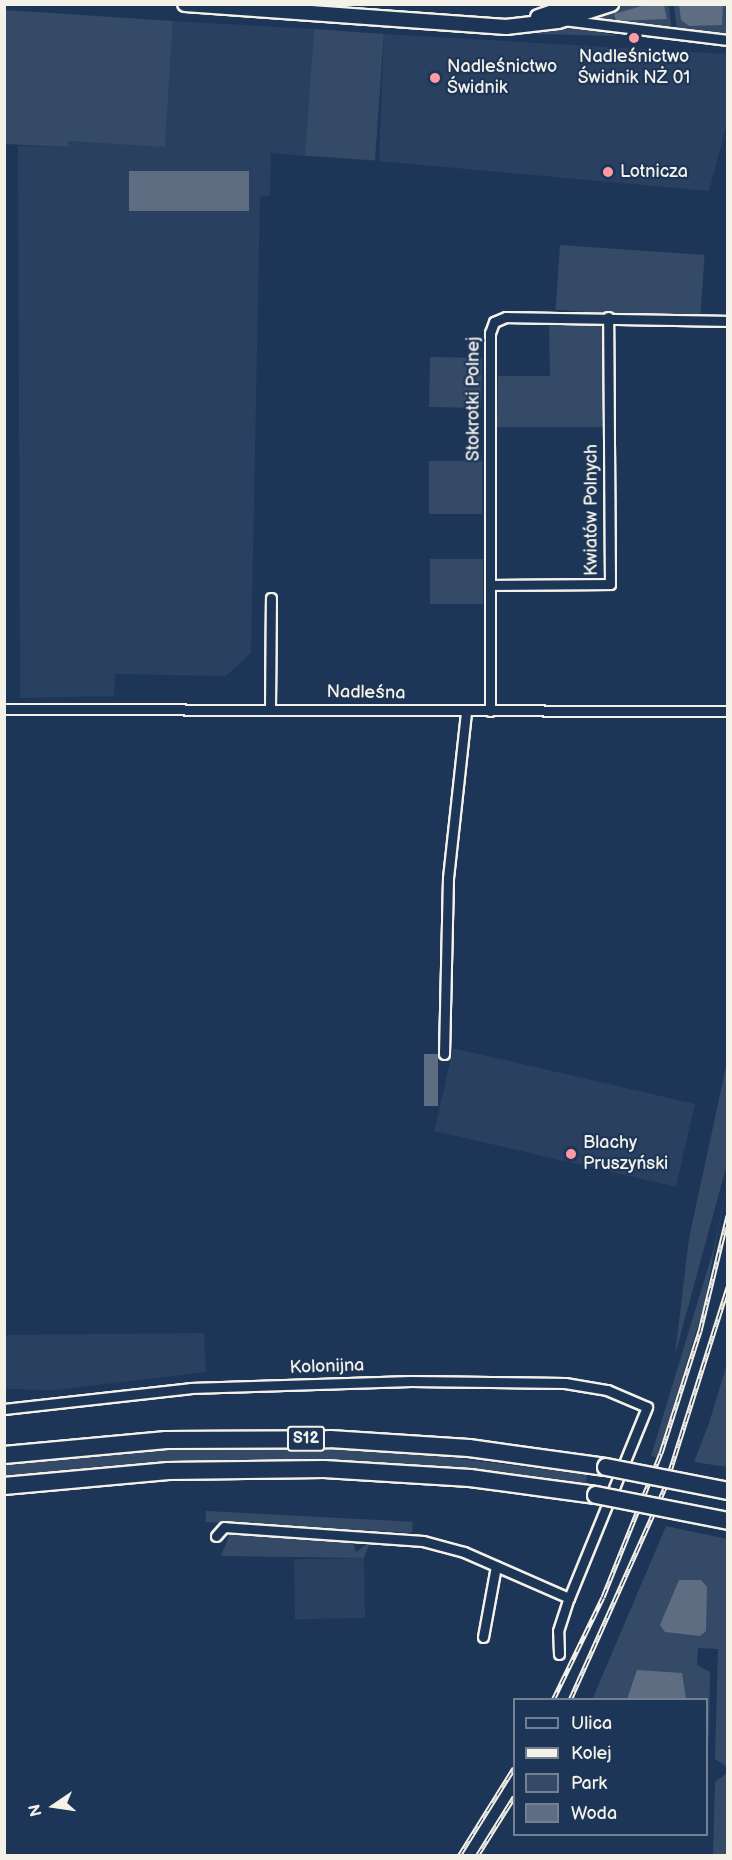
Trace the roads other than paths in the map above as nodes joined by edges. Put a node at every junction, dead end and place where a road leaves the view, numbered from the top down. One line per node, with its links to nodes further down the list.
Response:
1 (185, 4): 5 (main road)
2 (576, 4): 5 (main road)
3 (611, 4): 4 (main road)
4 (562, 20): 5 (main road); 6 (street)
5 (467, 22)
6 (728, 40)
7 (608, 317): 8 (street, Stokrotki Polnej); 9 (street, Stokrotki Polnej); 9 (street, Kwiatów Polnych)
8 (728, 321)
9 (491, 585): 14 (street, Stokrotki Polnej)
10 (271, 598): 11 (street)
11 (270, 708): 12 (street, Nadleśna); 13 (street, Nadleśna)
12 (4, 709)
13 (466, 711): 14 (street, Nadleśna); 16 (street)
14 (490, 711): 15 (street, Nadleśna)
15 (728, 711)
16 (444, 1054)
17 (4, 1409): 24 (street, Kolonijna)
18 (4, 1455): 20 (highway, S12, bridge)
19 (4, 1486): 21 (highway, S12, bridge)
20 (728, 1491)
21 (728, 1521)
22 (216, 1536): 23 (street)
23 (496, 1566): 24 (street); 25 (street)
24 (569, 1598): 26 (street)
25 (483, 1637)
26 (559, 1654)

